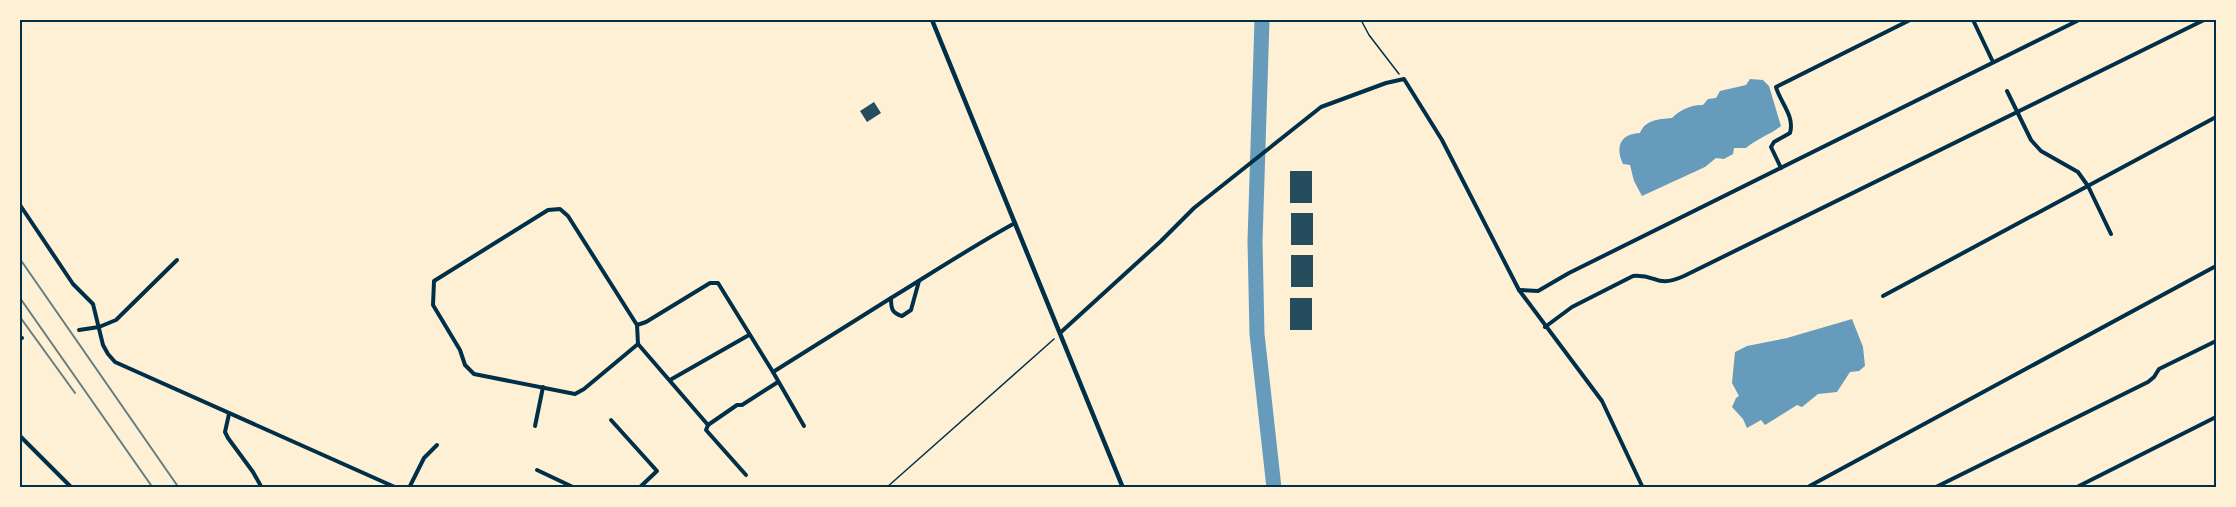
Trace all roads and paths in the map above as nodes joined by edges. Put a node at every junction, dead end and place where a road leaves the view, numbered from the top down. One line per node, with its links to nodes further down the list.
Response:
1 (932, 20): 15 (street)
2 (1361, 20): 8 (path)
3 (1910, 20): 12 (street)
4 (1973, 20): 7 (street)
5 (2079, 20): 7 (street)
6 (2204, 20): 10 (street)
7 (1993, 62): 12 (street)
8 (1404, 79): 20 (street); 27 (street)
9 (2007, 91): 10 (street)
10 (2017, 112): 13 (street); 25 (street)
11 (2217, 117): 13 (street)
12 (1781, 168): 20 (street)
13 (2088, 186): 16 (street); 21 (street)
14 (20, 205): 24 (street)
15 (1016, 222): 19 (street); 27 (street)
16 (2111, 234)
17 (177, 260): 24 (street)
18 (2217, 266): 54 (street)
19 (919, 281): 22 (street); 22 (street)
20 (1519, 290): 25 (street)
21 (1883, 296)
22 (891, 298): 31 (street)
23 (637, 325): 28 (street); 30 (street); 34 (street)
24 (99, 327): 26 (street); 35 (street)
25 (1545, 327): 53 (street)
26 (80, 330)
27 (1060, 333): 51 (path); 52 (street)
28 (749, 334): 31 (street); 32 (street)
29 (2217, 341): 55 (street)
30 (638, 344): 32 (street); 34 (street)
31 (773, 372): 33 (street)
32 (670, 380): 38 (street)
33 (778, 382): 38 (street); 40 (street)
34 (543, 387): 39 (street)
35 (229, 414): 46 (street); 47 (street)
36 (2217, 417): 56 (street)
37 (611, 420): 50 (street)
38 (708, 425): 44 (street)
39 (535, 426)
40 (804, 426)
41 (20, 436): 45 (street)
42 (437, 445): 48 (street)
43 (537, 470): 49 (street)
44 (746, 475)
45 (72, 488)
46 (262, 488)
47 (397, 488)
48 (409, 488)
49 (575, 488)
50 (639, 488)
51 (886, 488)
52 (1123, 488)
53 (1643, 488)
54 (1806, 488)
55 (1934, 488)
56 (2075, 488)

